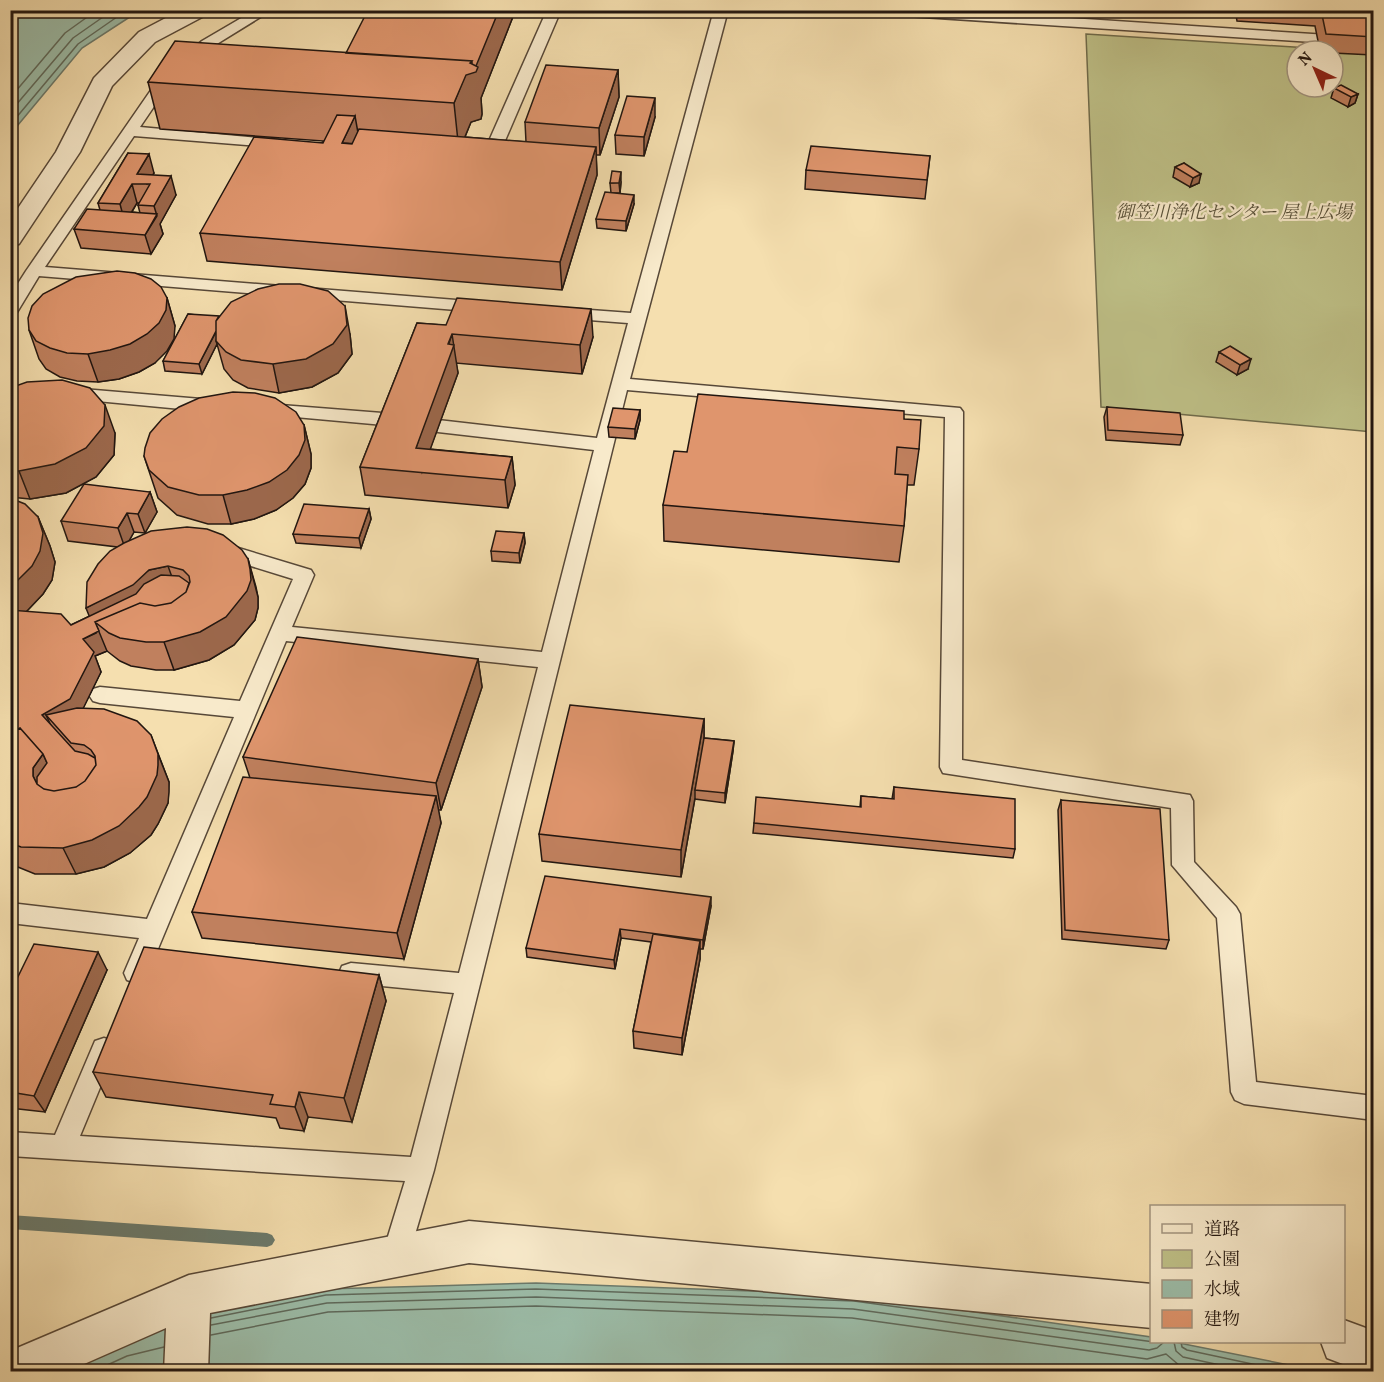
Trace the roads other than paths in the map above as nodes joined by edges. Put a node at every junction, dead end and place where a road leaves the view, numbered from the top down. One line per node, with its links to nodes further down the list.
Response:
1 (198, 10): 10 (street)
2 (266, 10): 7 (lane)
3 (554, 10): 9 (lane)
4 (721, 10): 15 (lane)
5 (876, 10): 6 (lane)
6 (1374, 42)
7 (131, 131): 8 (lane); 11 (lane)
8 (292, 146)
9 (476, 162)
10 (10, 239)
11 (34, 271): 12 (lane); 13 (lane)
12 (496, 308)
13 (10, 310)
14 (543, 312): 15 (lane)
15 (638, 319): 16 (lane)
16 (620, 384): 22 (lane); 34 (lane)
17 (57, 393): 18 (lane)
18 (232, 407)
19 (255, 409): 20 (lane)
20 (395, 420)
21 (438, 426): 22 (lane)
22 (604, 445): 25 (lane)
23 (203, 549): 24 (lane)
24 (280, 633): 25 (lane); 27 (lane)
25 (550, 661): 31 (lane)
26 (100, 695): 27 (lane)
27 (248, 710): 29 (lane)
28 (10, 913): 29 (lane)
29 (154, 930): 32 (lane)
30 (329, 971): 31 (lane)
31 (468, 984): 37 (lane)
32 (126, 996)
33 (112, 1029): 36 (lane)
34 (1374, 1108)
35 (10, 1144): 36 (lane)
36 (62, 1148): 37 (lane)
37 (421, 1170): 38 (lane)
38 (396, 1256): 39 (street); 40 (street)
39 (189, 1296): 43 (street); 44 (street)
40 (1150, 1306)
41 (1345, 1342): 42 (street)
42 (1374, 1353)
43 (13, 1371)
44 (186, 1371)

